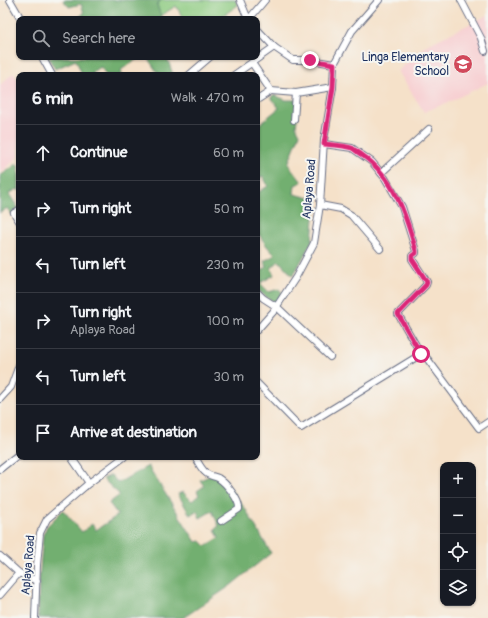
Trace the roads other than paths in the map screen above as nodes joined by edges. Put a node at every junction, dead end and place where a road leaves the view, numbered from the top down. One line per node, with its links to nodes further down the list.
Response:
1 (10, 0): 6 (street)
2 (240, 0): 7 (street)
3 (265, 0): 8 (street)
4 (379, 0): 17 (street, Aplaya Road)
5 (461, 0): 11 (street)
6 (19, 16)
7 (248, 16)
8 (252, 16)
9 (260, 32): 10 (street)
10 (274, 47): 12 (street); 17 (street)
11 (485, 51)
12 (260, 57)
13 (44, 60): 18 (street)
14 (206, 60): 19 (street)
15 (256, 60): 16 (street)
16 (252, 63): 20 (street); 21 (street)
17 (334, 64): 23 (street, Aplaya Road)
18 (50, 72)
19 (192, 72)
20 (238, 72)
21 (258, 72)
22 (260, 75): 24 (street)
23 (333, 87): 25 (street); 29 (street, Aplaya Road)
24 (271, 91): 25 (street); 26 (street)
25 (296, 93): 27 (street)
26 (260, 98)
27 (294, 120)
28 (429, 129): 30 (street)
29 (324, 144): 30 (street); 31 (street, Aplaya Road)
30 (381, 173): 36 (street)
31 (320, 205): 32 (street); 34 (street, Aplaya Road)
32 (380, 249)
33 (260, 295): 34 (street)
34 (276, 306): 35 (street, Aplaya Road); 37 (street)
35 (260, 326)
36 (421, 354): 39 (street); 41 (street)
37 (330, 357)
38 (16, 373): 40 (street)
39 (260, 386)
40 (0, 399)
41 (488, 422)
42 (16, 456): 46 (street)
43 (73, 460): 47 (street)
44 (120, 460): 47 (street, Aplaya Road)
45 (197, 460): 48 (street)
46 (0, 469)
47 (89, 483): 51 (street, Aplaya Road)
48 (221, 521)
49 (0, 556): 50 (street)
50 (19, 573): 51 (street); 52 (street)
51 (37, 581): 53 (street, Aplaya Road)
52 (0, 595)
53 (35, 618)

